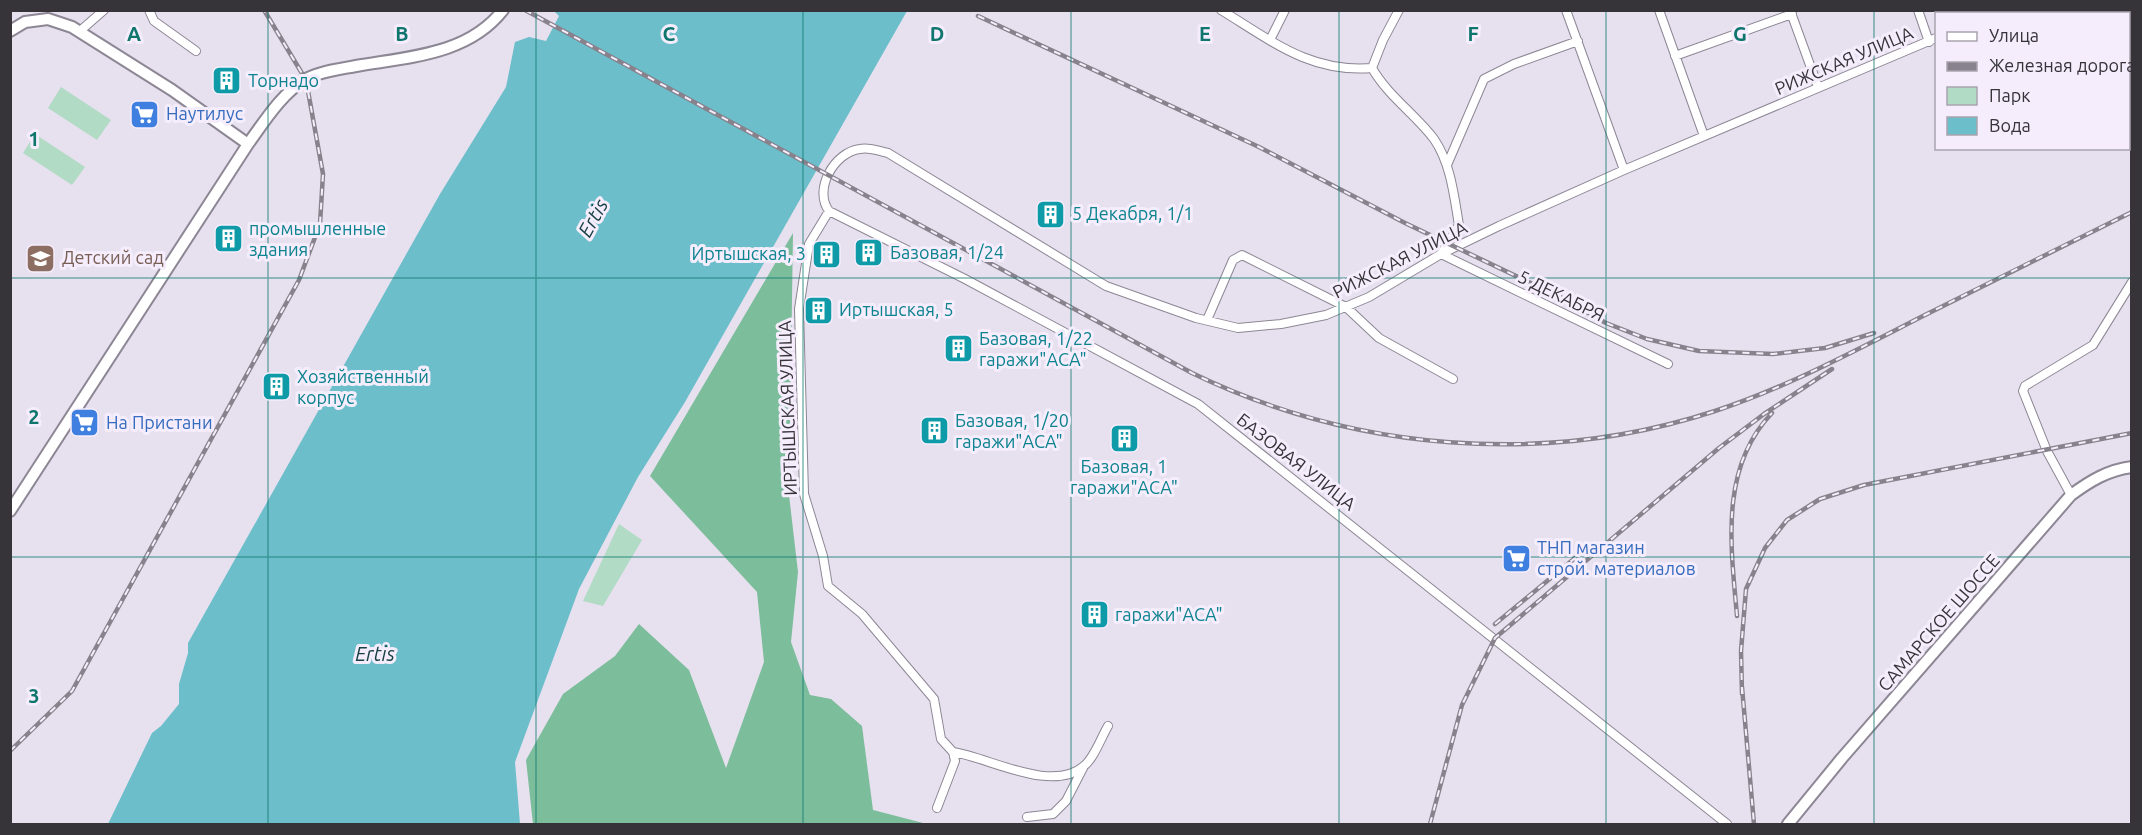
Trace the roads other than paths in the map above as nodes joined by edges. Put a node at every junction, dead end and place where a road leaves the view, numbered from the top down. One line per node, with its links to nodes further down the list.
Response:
1 (104, 10): 12 (street)
2 (148, 10): 16 (street)
3 (503, 10): 21 (street)
4 (1221, 10): 13 (street)
5 (1285, 10): 13 (street)
6 (1399, 10): 18 (street)
7 (1566, 10): 15 (street)
8 (1659, 10): 17 (street)
9 (1918, 10): 14 (street)
10 (1791, 12): 17 (street); 19 (street)
11 (10, 31): 12 (street)
12 (80, 31): 21 (street)
13 (1270, 40): 18 (street)
14 (1933, 40): 19 (street, РИЖСКАЯ УЛИЦА)
15 (1578, 41): 22 (street); 23 (street)
16 (196, 51)
17 (1676, 56): 20 (street)
18 (1372, 68): 22 (street)
19 (1818, 87): 20 (street, РИЖСКАЯ УЛИЦА)
20 (1704, 136): 23 (street, РИЖСКАЯ УЛИЦА)
21 (248, 144): 33 (street)
22 (1447, 165): 25 (street)
23 (1624, 170): 25 (street, РИЖСКАЯ УЛИЦА)
24 (829, 211): 28 (street, РИЖСКАЯ УЛИЦА); 35 (street, ИРТЫШСКАЯ УЛИЦА); 39 (street, БАЗОВАЯ УЛИЦА)
25 (1442, 254): 27 (street, РИЖСКАЯ УЛИЦА); 29 (street, 5 ДЕКАБРЯ)
26 (2132, 282): 32 (street)
27 (1346, 307): 28 (street, РИЖСКАЯ УЛИЦА); 28 (street); 30 (street)
28 (1207, 320)
29 (1668, 364)
30 (1453, 379)
31 (2132, 467): 32 (street, САМАРСКОЕ ШОССЕ)
32 (2071, 495): 40 (street, САМАРСКОЕ ШОССЕ)
33 (10, 511)
34 (1108, 726): 36 (street)
35 (953, 752): 36 (street); 37 (street)
36 (1084, 766): 38 (street)
37 (937, 808)
38 (1027, 817)
39 (1727, 825)
40 (1788, 825)

